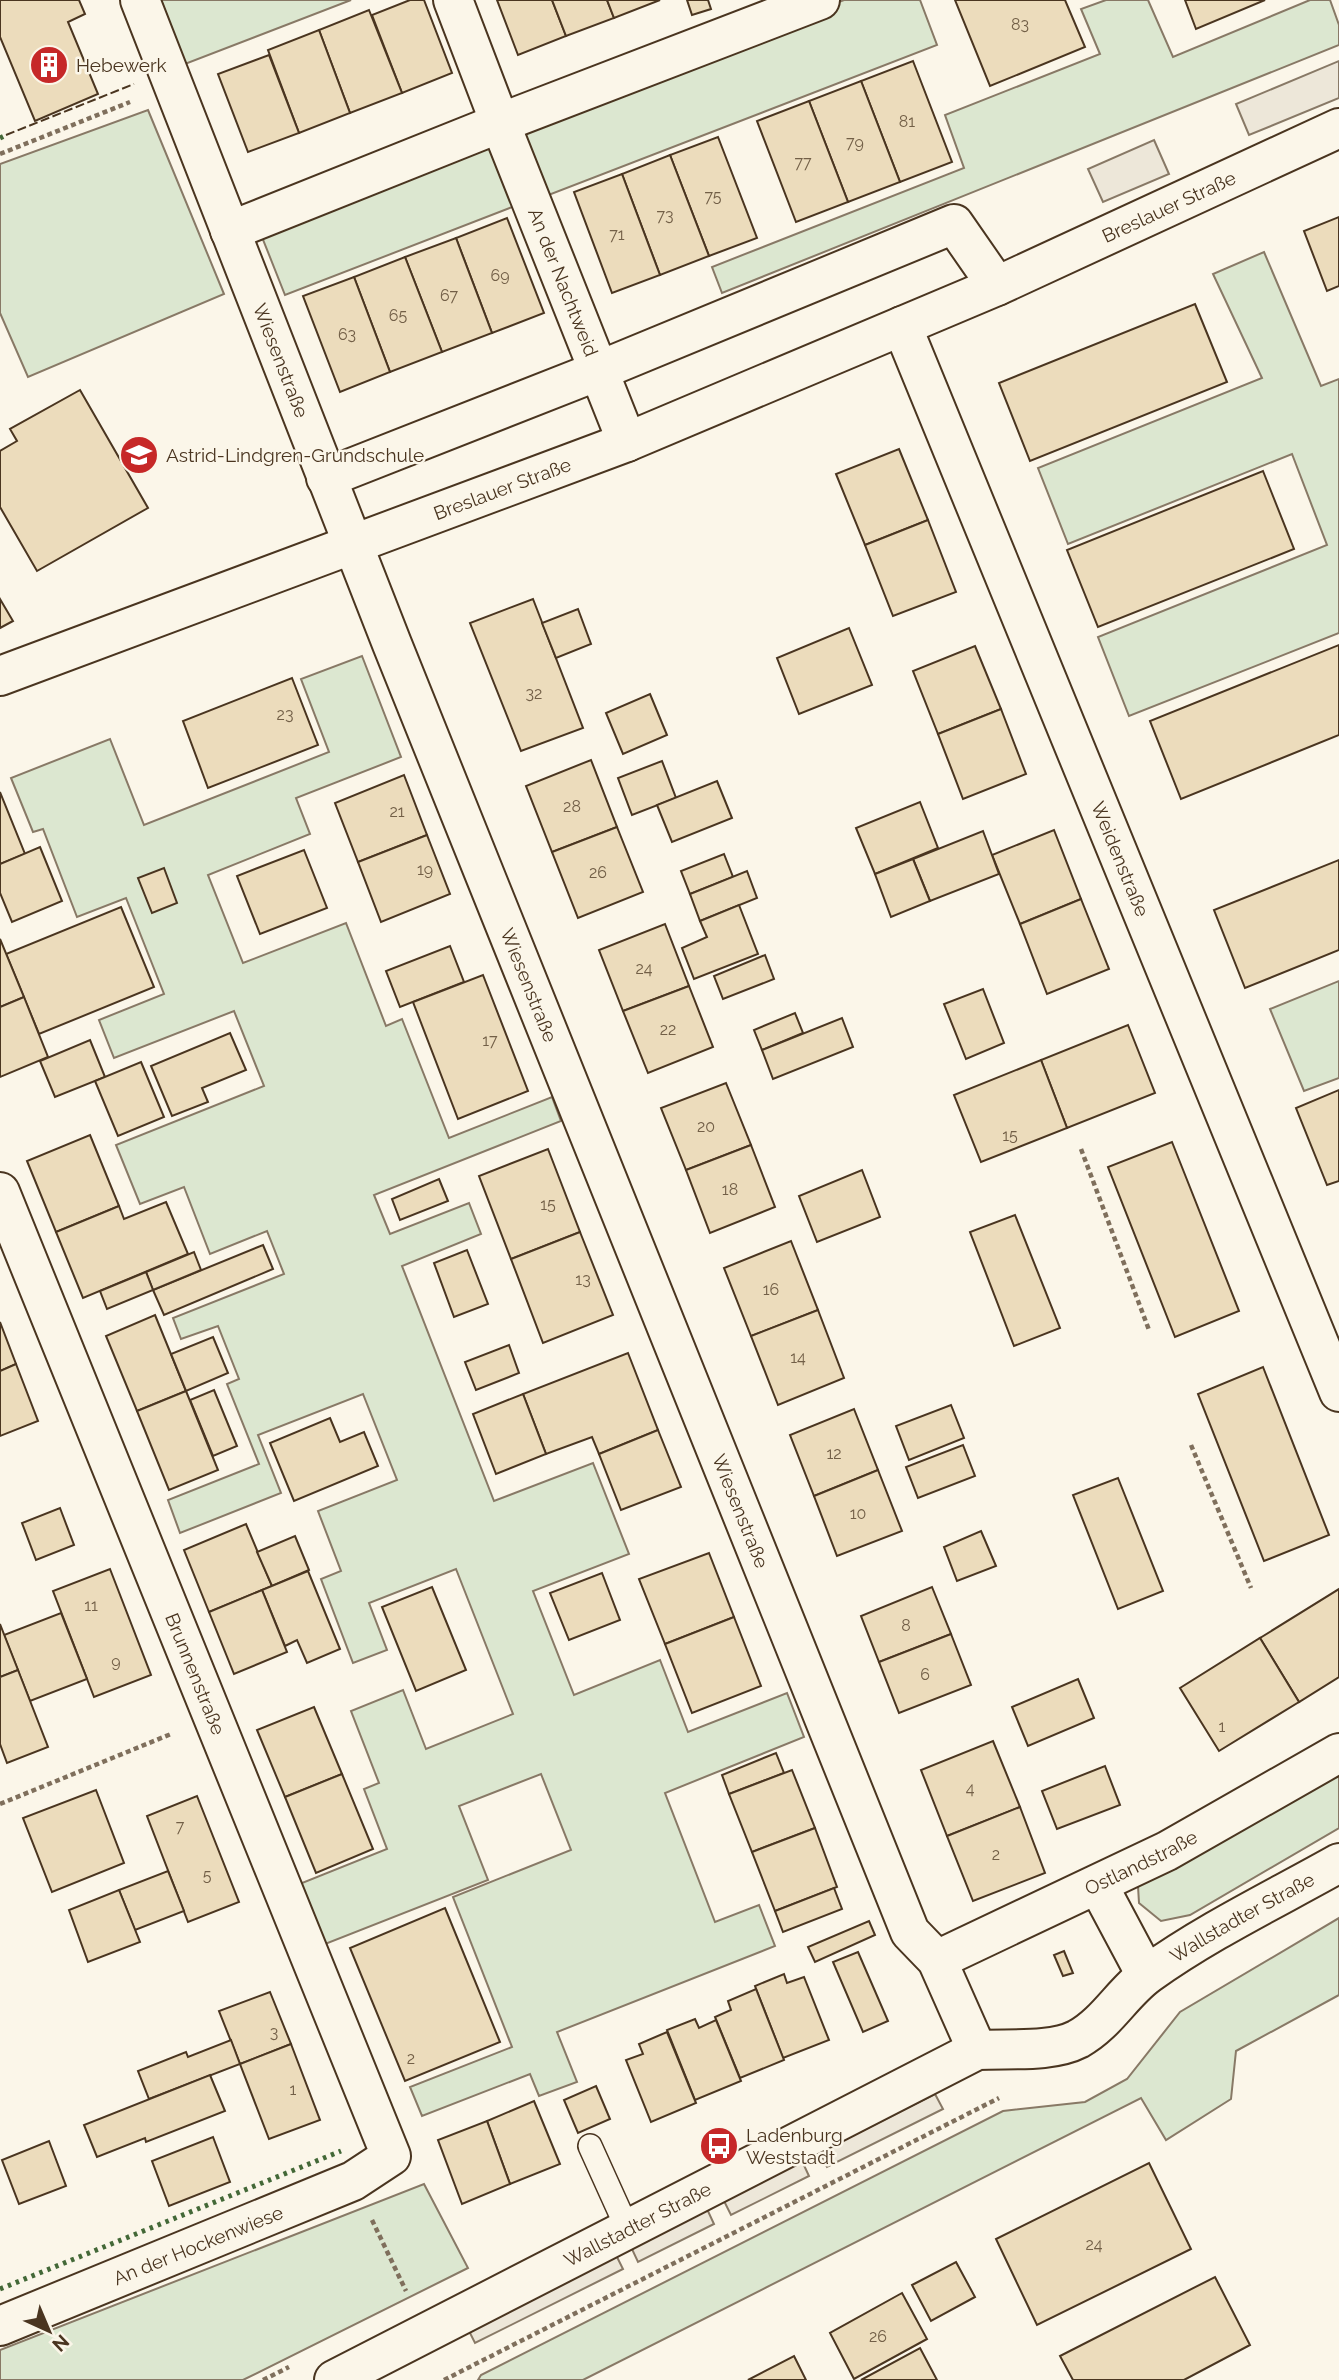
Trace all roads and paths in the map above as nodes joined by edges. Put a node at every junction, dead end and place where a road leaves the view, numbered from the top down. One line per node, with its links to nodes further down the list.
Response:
1 (140, 0): 4 (street, Wiesenstraße)
2 (453, 0): 5 (street, An der Nachtweid)
3 (820, 0): 5 (street)
4 (173, 85): 7 (path); 8 (street, Wiesenstraße)
5 (500, 122): 8 (street); 11 (street, An der Nachtweid)
6 (1339, 128): 9 (street, Breslauer Straße)
7 (0, 154)
8 (230, 231): 13 (street, Wiesenstraße)
9 (997, 286): 10 (street, Breslauer Straße); 11 (street)
10 (902, 326): 12 (street, Breslauer Straße); 19 (street, Weidenstraße)
11 (598, 371): 12 (street, An der Nachtweid); 13 (street)
12 (627, 442): 14 (street, Breslauer Straße)
13 (326, 478): 14 (street, Wiesenstraße)
14 (353, 546): 15 (street, Breslauer Straße); 27 (street, Wiesenstraße)
15 (0, 676)
16 (1081, 1149): 18 (path)
17 (0, 1192): 22 (street, Brunnenstraße)
18 (1149, 1329)
19 (1339, 1392)
20 (1191, 1445): 21 (path)
21 (1251, 1588)
22 (213, 1717): 24 (path); 32 (street, Brunnenstraße)
23 (1339, 1753): 26 (street, Ostlandstraße)
24 (0, 1804)
25 (1339, 1863): 28 (street, Wallstadter Straße)
26 (1098, 1885): 27 (street, Ostlandstraße); 28 (street)
27 (937, 1960): 29 (street, Wiesenstraße)
28 (1146, 1975): 29 (street, Wallstadter Straße)
29 (978, 2050): 34 (street, Wallstadter Straße)
30 (1009, 2096): 39 (path)
31 (590, 2146): 34 (lane)
32 (391, 2157): 33 (street, An der Hockenwiese)
33 (353, 2181): 35 (path); 36 (street, An der Hockenwiese)
34 (628, 2230): 37 (street, Wallstadter Straße)
35 (406, 2293)
36 (0, 2326)
37 (397, 2366): 38 (street, Wallstadter Straße)
38 (334, 2380)
39 (444, 2380)

